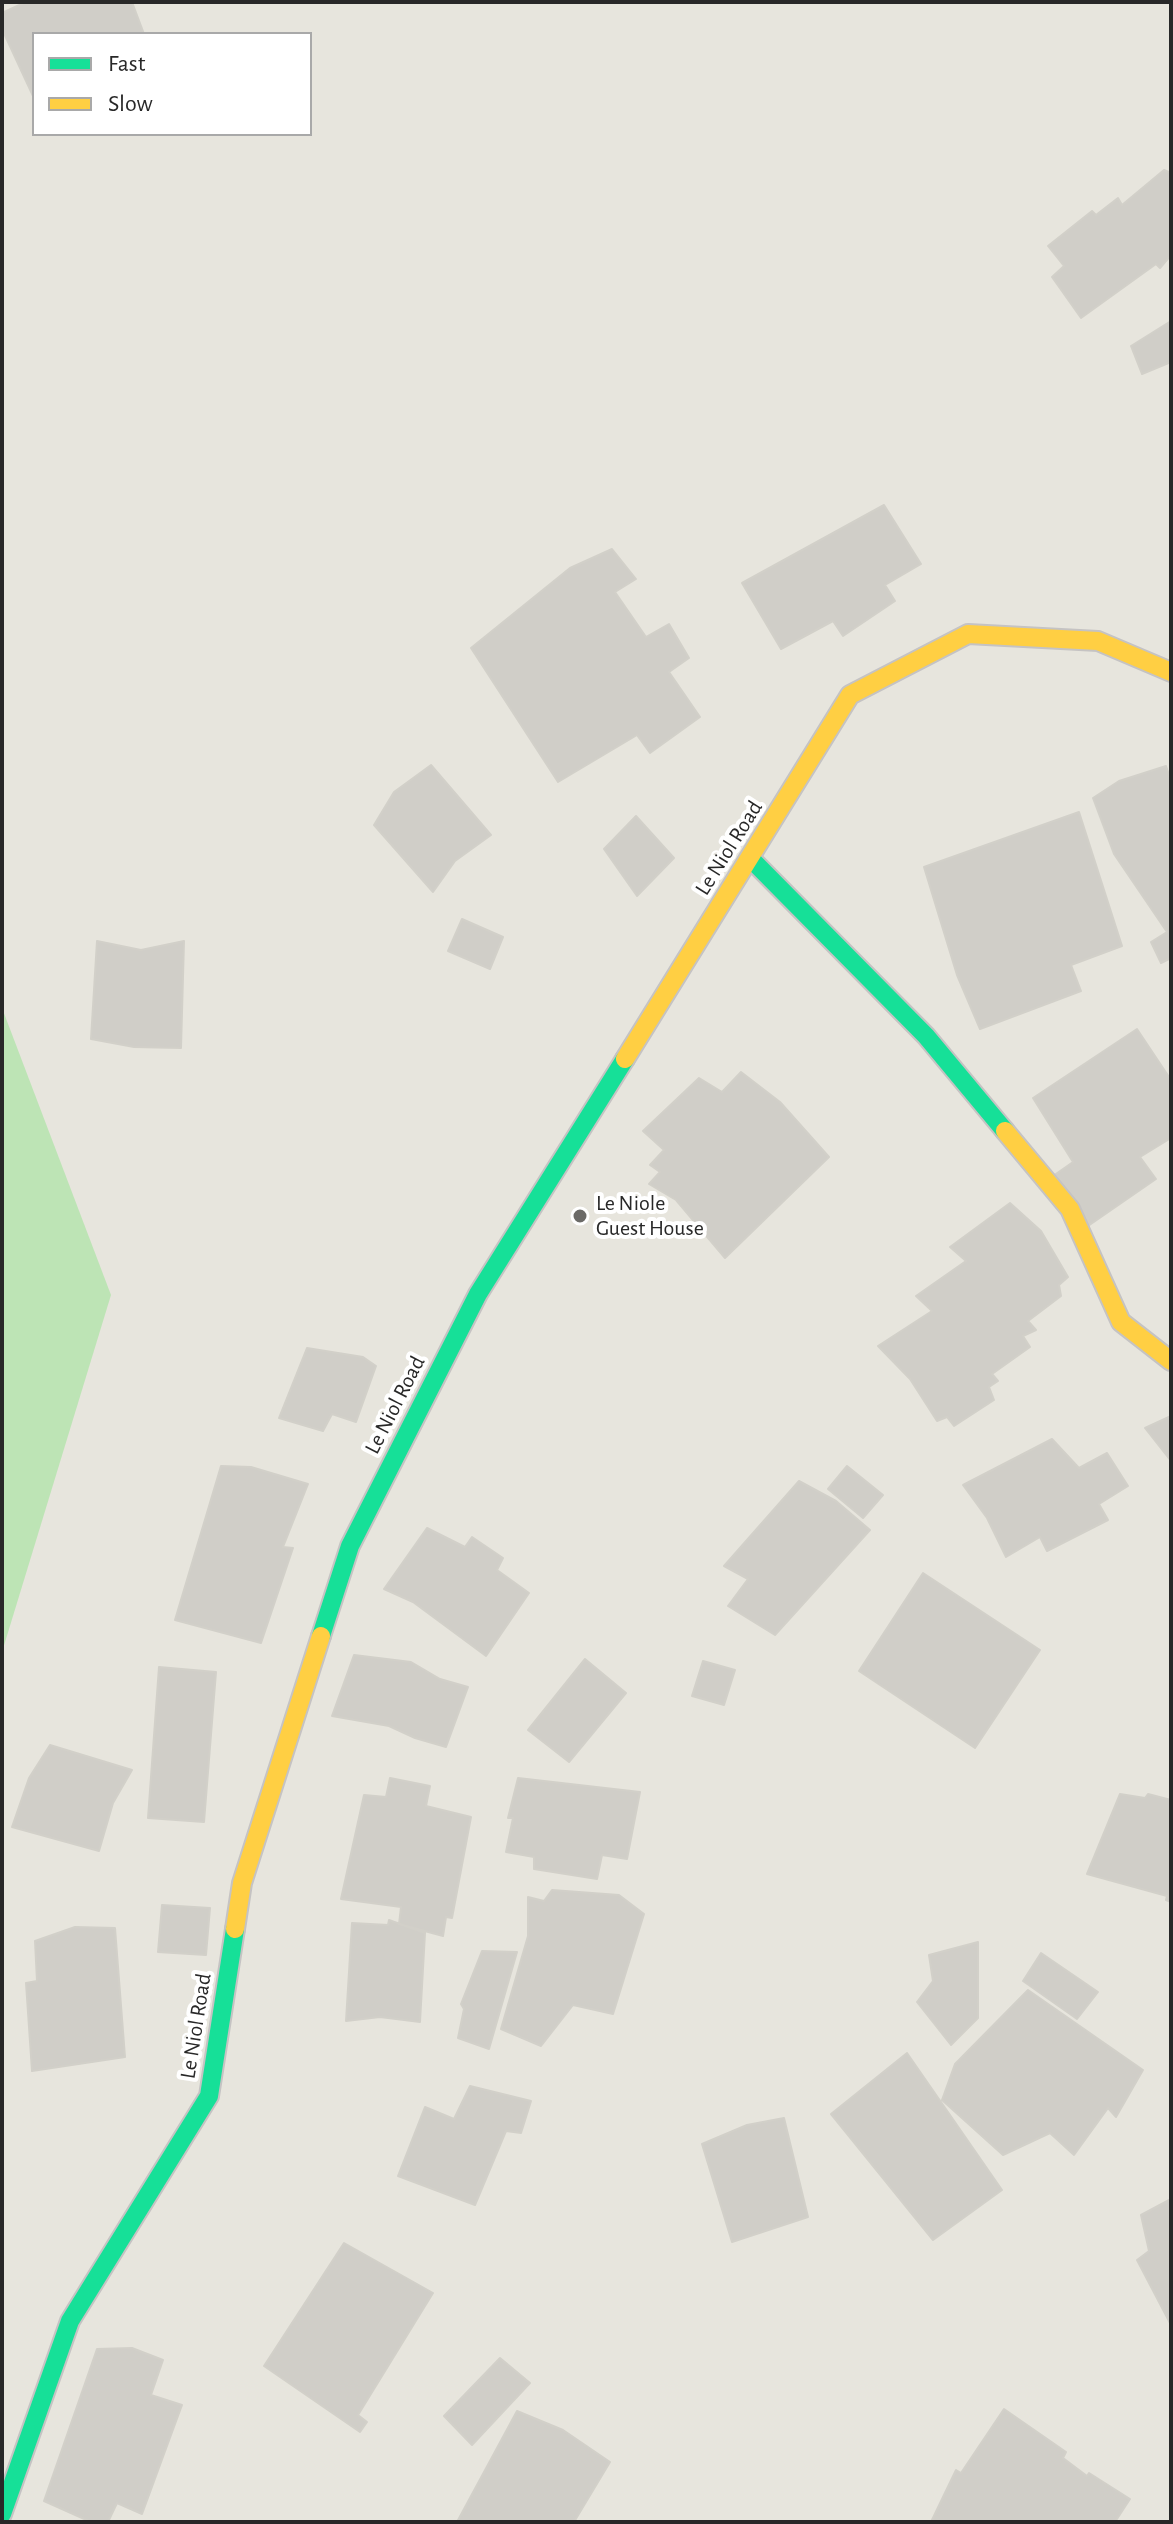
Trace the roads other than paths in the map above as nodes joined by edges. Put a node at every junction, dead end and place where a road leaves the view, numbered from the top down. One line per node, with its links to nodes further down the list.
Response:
1 (1171, 672): 2 (street, Le Niol Road)
2 (751, 859): 3 (street); 4 (street, Le Niol Road)
3 (1171, 1361)
4 (2, 2514)

